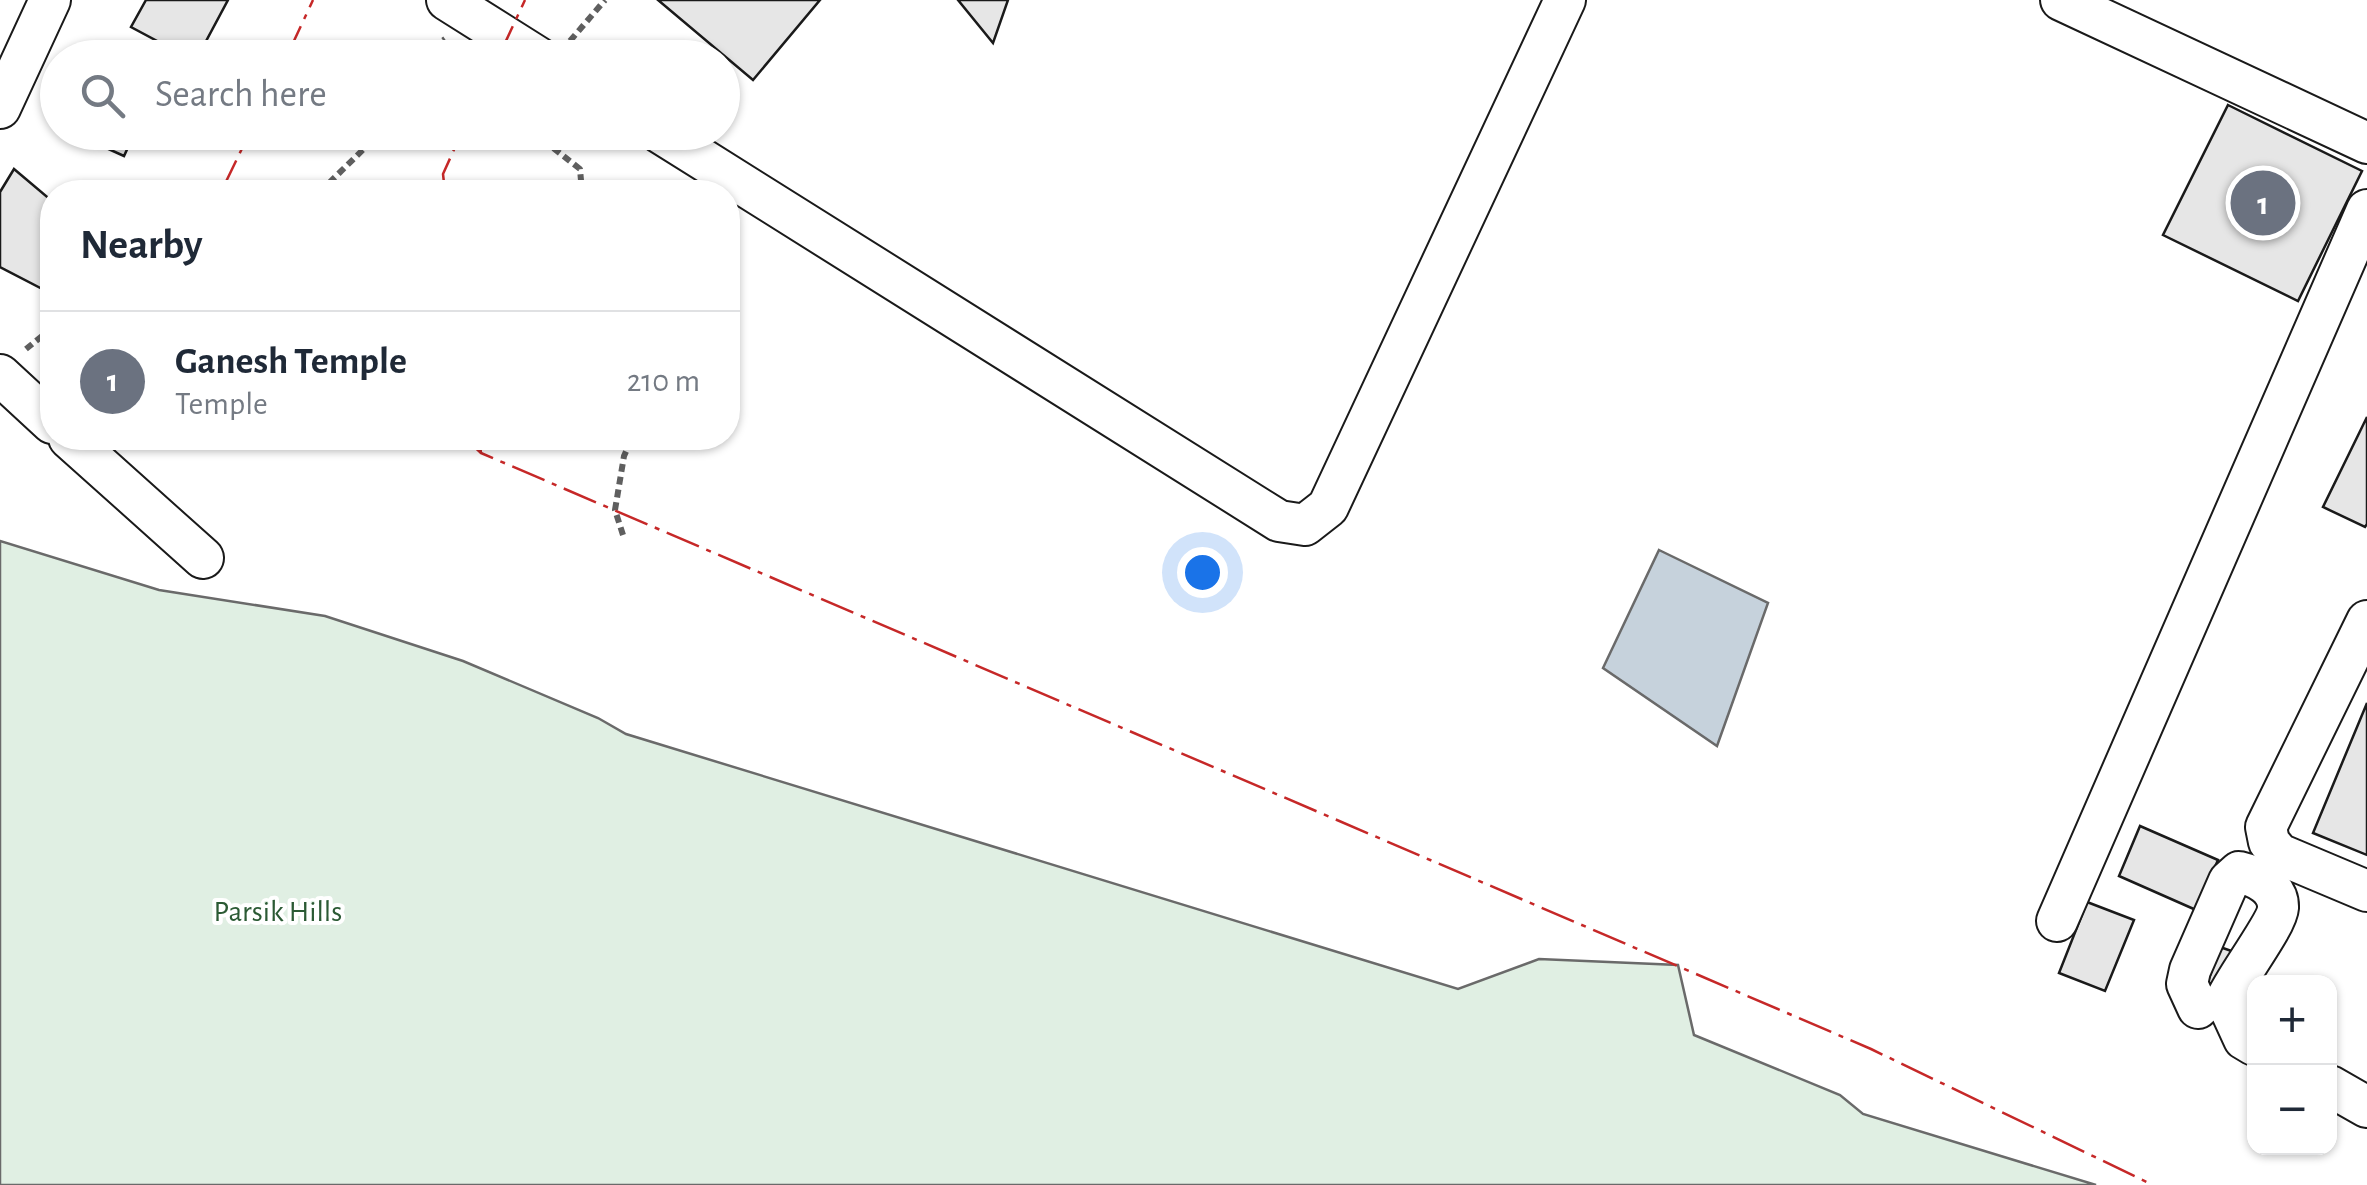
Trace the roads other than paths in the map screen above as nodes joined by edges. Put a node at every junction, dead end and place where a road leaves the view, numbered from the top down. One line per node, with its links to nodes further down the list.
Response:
1 (50, 0): 6 (street)
2 (447, 0): 5 (street)
3 (1565, 0): 10 (street)
4 (2071, 2): 7 (street)
5 (533, 40)
6 (0, 108)
7 (2367, 143)
8 (687, 150): 9 (street)
9 (734, 180)
10 (740, 183)
11 (2367, 210): 18 (street)
12 (0, 375): 13 (street)
13 (40, 411)
14 (82, 450): 15 (street)
15 (204, 558)
16 (2367, 621): 17 (street)
17 (2367, 892)
18 (2057, 921)
19 (2198, 1008): 20 (street)
20 (2247, 1042)
21 (2337, 1090): 22 (street)
22 (2367, 1107)

